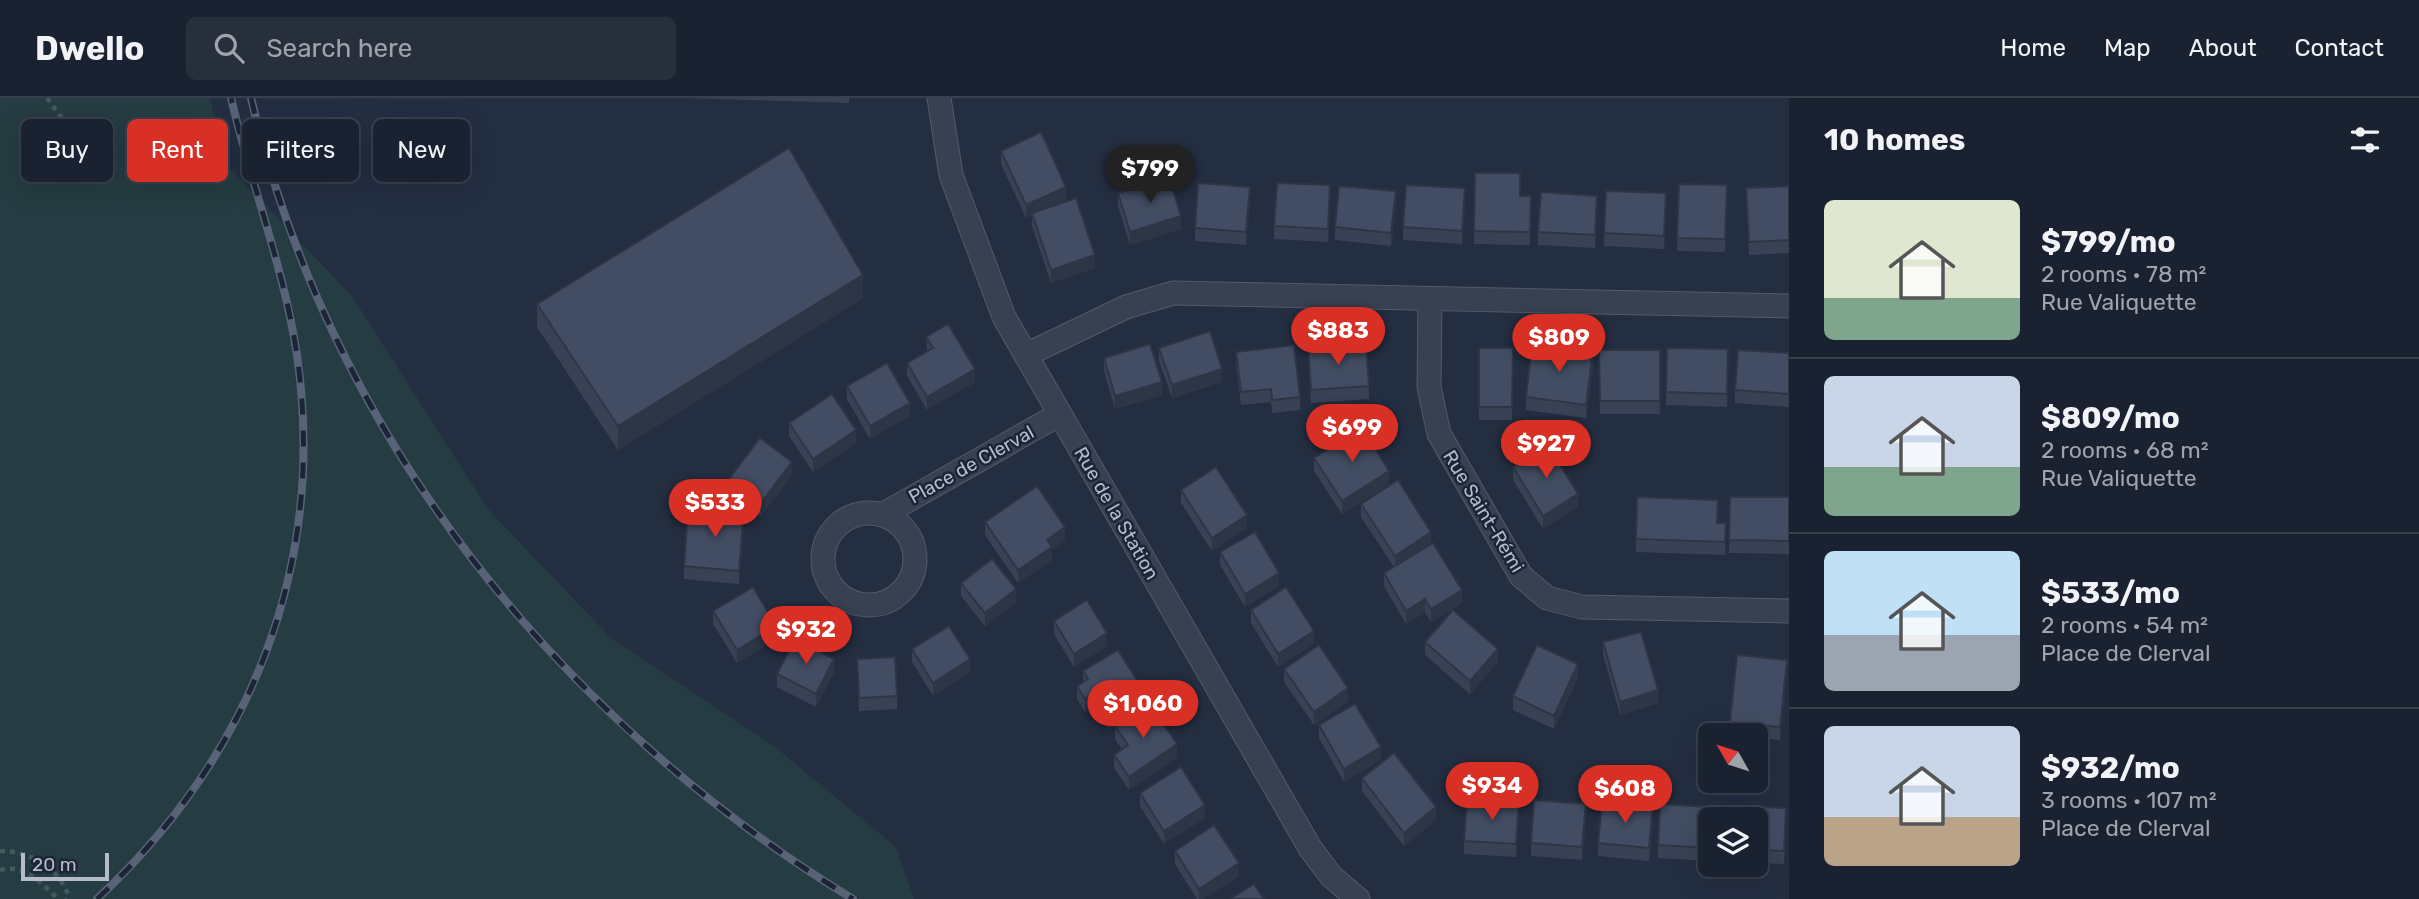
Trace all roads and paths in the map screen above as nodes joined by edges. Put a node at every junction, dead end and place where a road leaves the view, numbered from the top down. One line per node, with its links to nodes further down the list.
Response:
1 (47, 98): 3 (path)
2 (939, 98): 6 (street, Rue de la Station)
3 (62, 119)
4 (1430, 299): 5 (street); 6 (street); 9 (street, Rue Saint-Rémi)
5 (1789, 306)
6 (1026, 355): 7 (street, Rue de la Station)
7 (1060, 414): 8 (street, Place de Clerval); 14 (street, Rue de la Station)
8 (882, 514): 8 (street, Place de Clerval)
9 (1789, 611)
10 (0, 851): 13 (path)
11 (0, 870): 12 (path)
12 (58, 899)
13 (66, 899)
14 (1358, 899)

